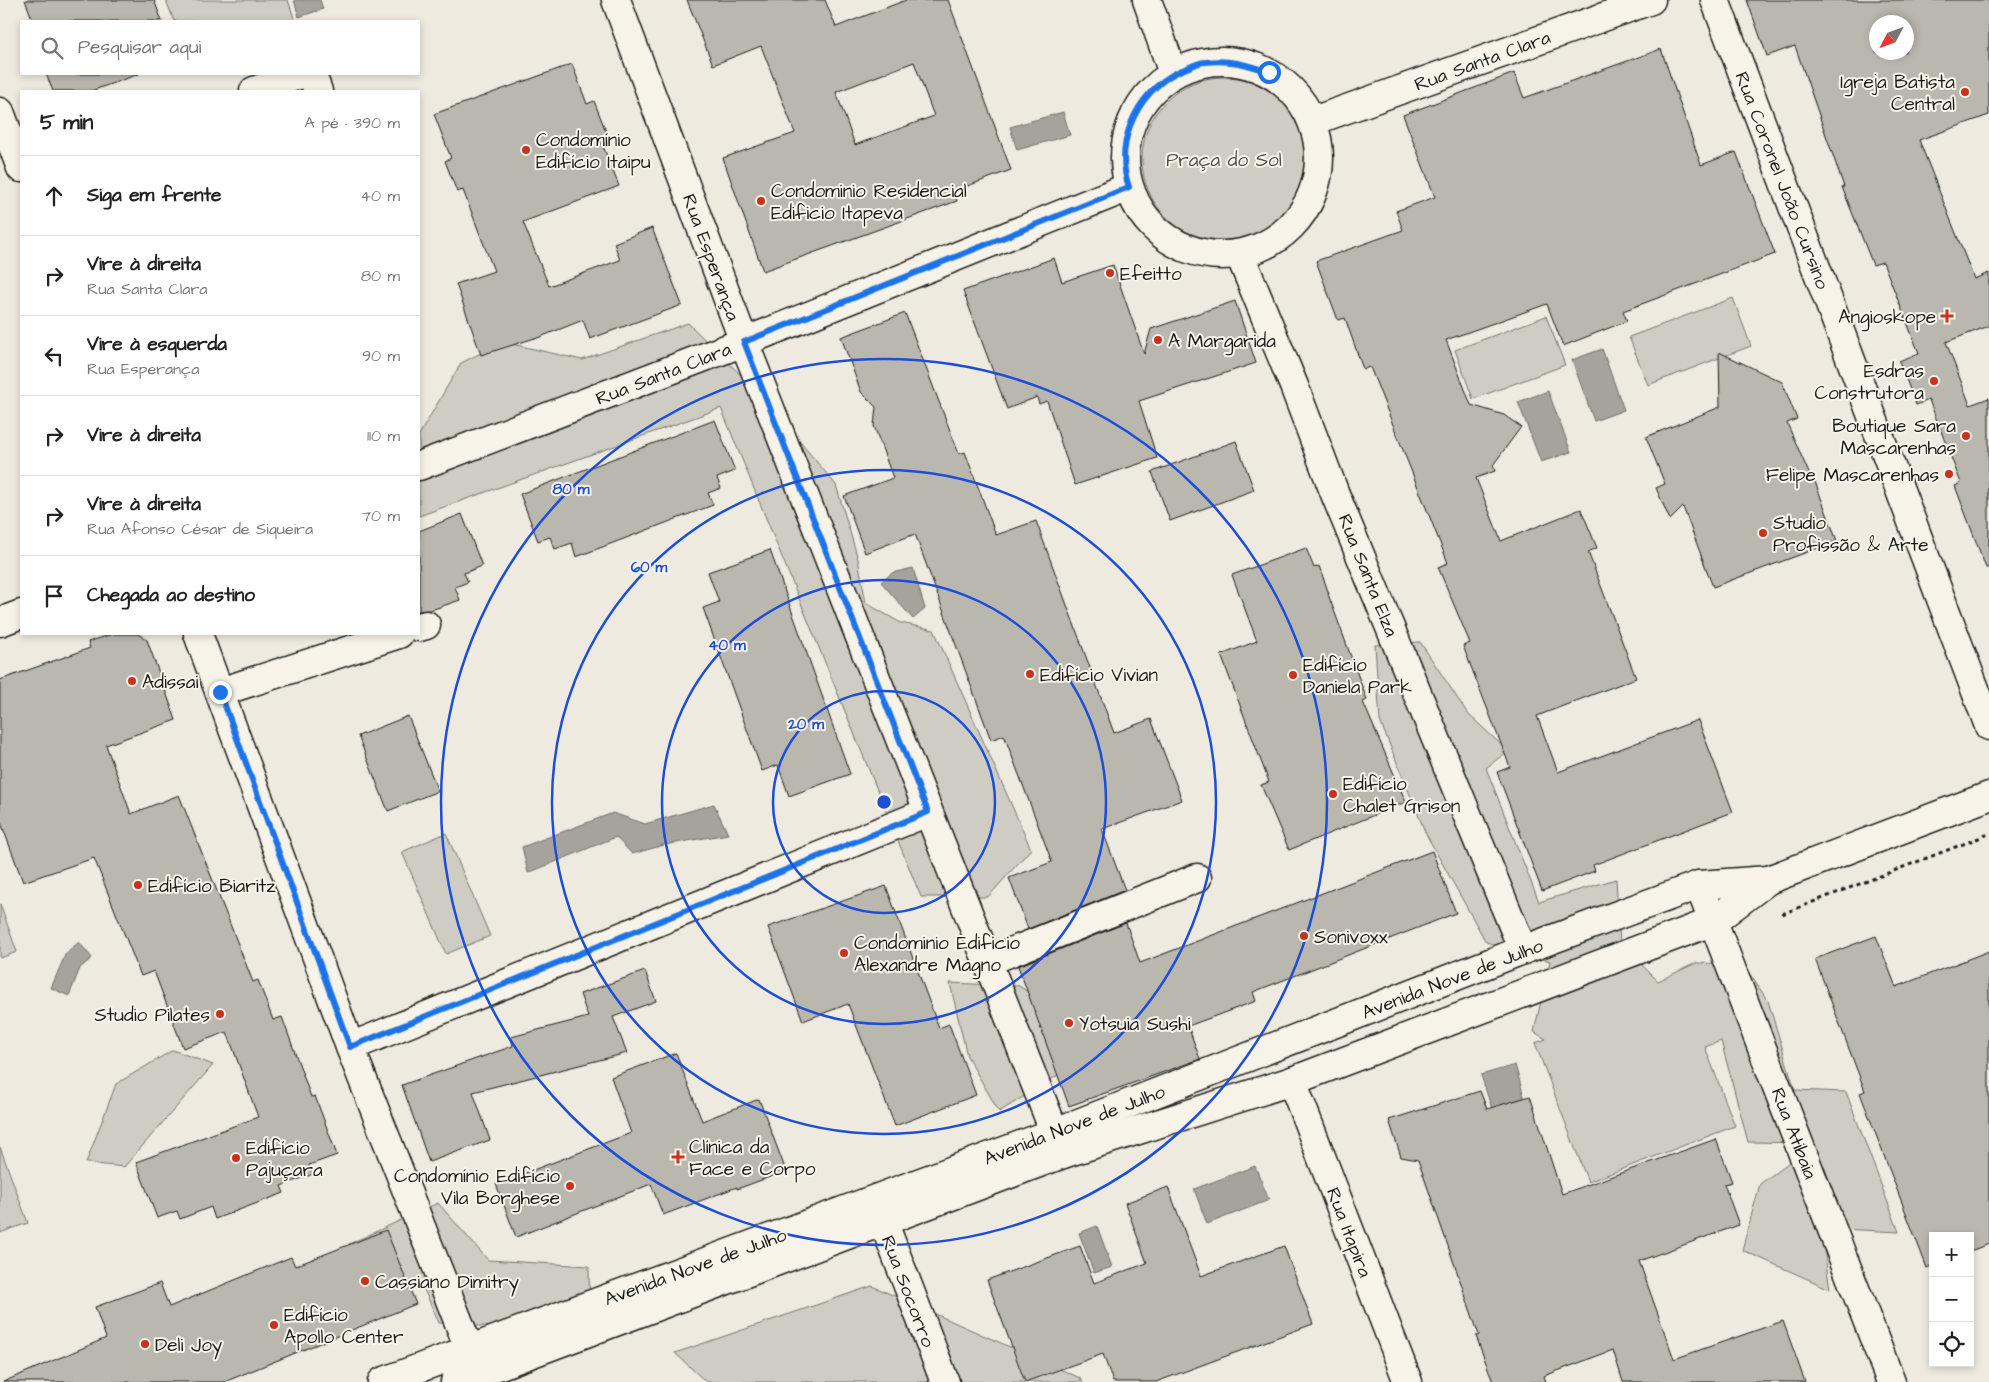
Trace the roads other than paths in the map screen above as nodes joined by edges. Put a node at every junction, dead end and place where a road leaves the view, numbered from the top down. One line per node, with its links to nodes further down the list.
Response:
1 (616, 0): 15 (street, Rua Esperança)
2 (1147, 0): 5 (street)
3 (1651, 0): 11 (street, Rua Santa Clara)
4 (1715, 0): 22 (street, Rua Coronel João Cursino)
5 (1172, 73): 11 (street); 13 (street)
6 (298, 75): 8 (street)
7 (311, 75): 9 (street)
8 (257, 90)
9 (318, 90)
10 (0, 112): 12 (street)
11 (1313, 121): 14 (street)
12 (20, 165)
13 (1129, 187): 14 (street); 15 (street, Rua Santa Clara)
14 (1240, 255): 29 (street, Rua Santa Elza)
15 (744, 342): 16 (street, Rua Santa Clara); 24 (street, Rua Esperança)
16 (420, 466)
17 (20, 614): 18 (street)
18 (0, 622)
19 (198, 635): 21 (street)
20 (396, 635): 21 (street)
21 (220, 692): 31 (street)
22 (1989, 726)
23 (1989, 796): 26 (street, Avenida Nove de Julho)
24 (928, 812): 30 (street, Rua Esperança); 31 (street)
25 (1197, 878): 30 (street)
26 (1768, 880): 27 (street, Avenida Nove de Julho); 28 (street, Avenida Nove de Julho)
27 (1699, 885): 28 (street, Rua Atibaia); 29 (street, Avenida Nove de Julho)
28 (1714, 921): 32 (street, Avenida Nove de Julho); 39 (street, Rua Atibaia)
29 (1523, 950): 33 (street, Avenida Nove de Julho)
30 (986, 962): 33 (street, Rua Esperança)
31 (350, 1047): 35 (street)
32 (1292, 1081): 33 (street, Avenida Nove de Julho); 38 (street, Rua Itapira)
33 (1058, 1143): 34 (street, Avenida Nove de Julho)
34 (879, 1211): 35 (street, Avenida Nove de Julho); 37 (street, Rua Socorro)
35 (471, 1372): 36 (street, Avenida Nove de Julho)
36 (382, 1382)
37 (945, 1382)
38 (1408, 1382)
39 (1891, 1382)

